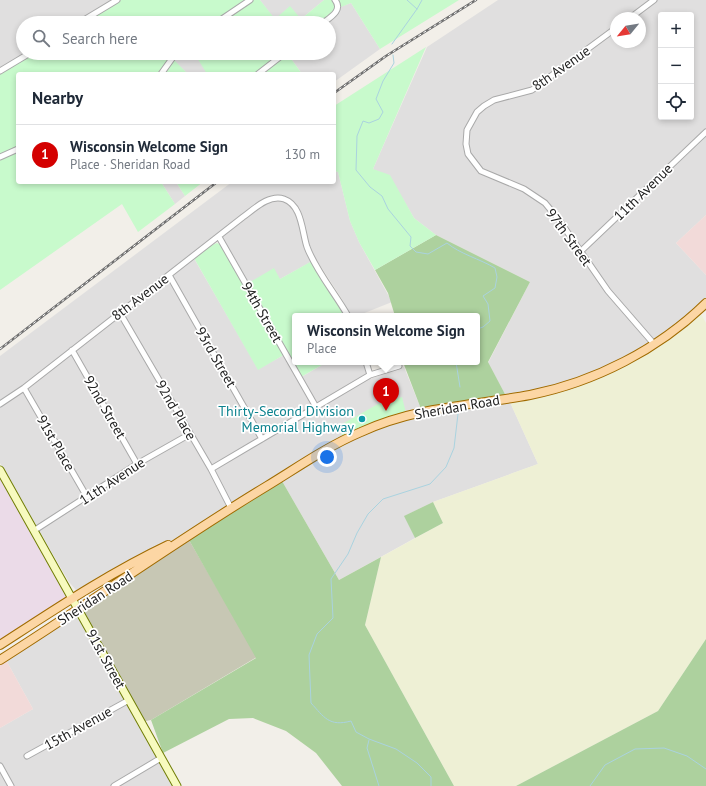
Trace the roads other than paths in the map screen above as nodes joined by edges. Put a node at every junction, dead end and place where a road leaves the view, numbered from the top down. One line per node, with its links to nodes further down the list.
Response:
1 (117, 0): 6 (street)
2 (250, 0): 7 (street)
3 (335, 0): 8 (street)
4 (654, 0): 5 (street)
5 (638, 12)
6 (91, 16)
7 (226, 16)
8 (333, 16)
9 (610, 32): 16 (street, 8th Avenue)
10 (18, 60): 13 (street)
11 (171, 60): 14 (street)
12 (276, 60): 15 (street)
13 (0, 71)
14 (162, 72)
15 (261, 72)
16 (467, 130): 21 (street, 97th Street)
17 (706, 132): 21 (street, 11th Avenue)
18 (16, 150): 19 (street)
19 (0, 157)
20 (219, 237): 22 (street, 8th Avenue); 25 (street, 8th Avenue); 28 (street, 94th Street)
21 (580, 252): 26 (street, 97th Street)
22 (169, 275): 24 (street, 8th Avenue); 37 (street, 93rd Street)
23 (706, 303): 26 (main road, Sheridan Road)
24 (120, 313): 27 (street, 8th Avenue); 36 (street, 92nd Place)
25 (346, 313)
26 (654, 344): 42 (main road, Sheridan Road)
27 (72, 350): 33 (street, 8th Avenue); 38 (street, 92nd Street)
28 (292, 365)
29 (292, 365): 35 (street, 94th Street)
30 (367, 365): 32 (street)
31 (399, 366): 32 (street)
32 (370, 375): 35 (street)
33 (24, 388): 34 (street, 8th Avenue); 41 (street, 91st Place)
34 (0, 404)
35 (316, 407): 37 (street)
36 (190, 434): 38 (street, 11th Avenue); 39 (street, 92nd Place)
37 (262, 439): 39 (street)
38 (138, 464): 41 (street, 11th Avenue)
39 (211, 469): 42 (street, 92nd Place)
40 (0, 470): 43 (street, 91st Street)
41 (87, 498): 43 (street, 11th Avenue)
42 (231, 508): 44 (main road, Sheridan Road)
43 (35, 530): 45 (street, 91st Street)
44 (190, 535): 45 (main road, Sheridan Road); 46 (main road, Sheridan Road)
45 (72, 598): 46 (street, 91st Street); 47 (main road, Sheridan Road)
46 (78, 610): 48 (main road, Sheridan Road); 49 (street, 91st Street)
47 (0, 645)
48 (0, 660)
49 (129, 700): 50 (street, 15th Avenue); 51 (street, 91st Street)
50 (27, 756)
51 (161, 758): 54 (street); 55 (street, 91st Street)
52 (0, 766): 53 (street)
53 (11, 786)
54 (114, 786)
55 (177, 786)

